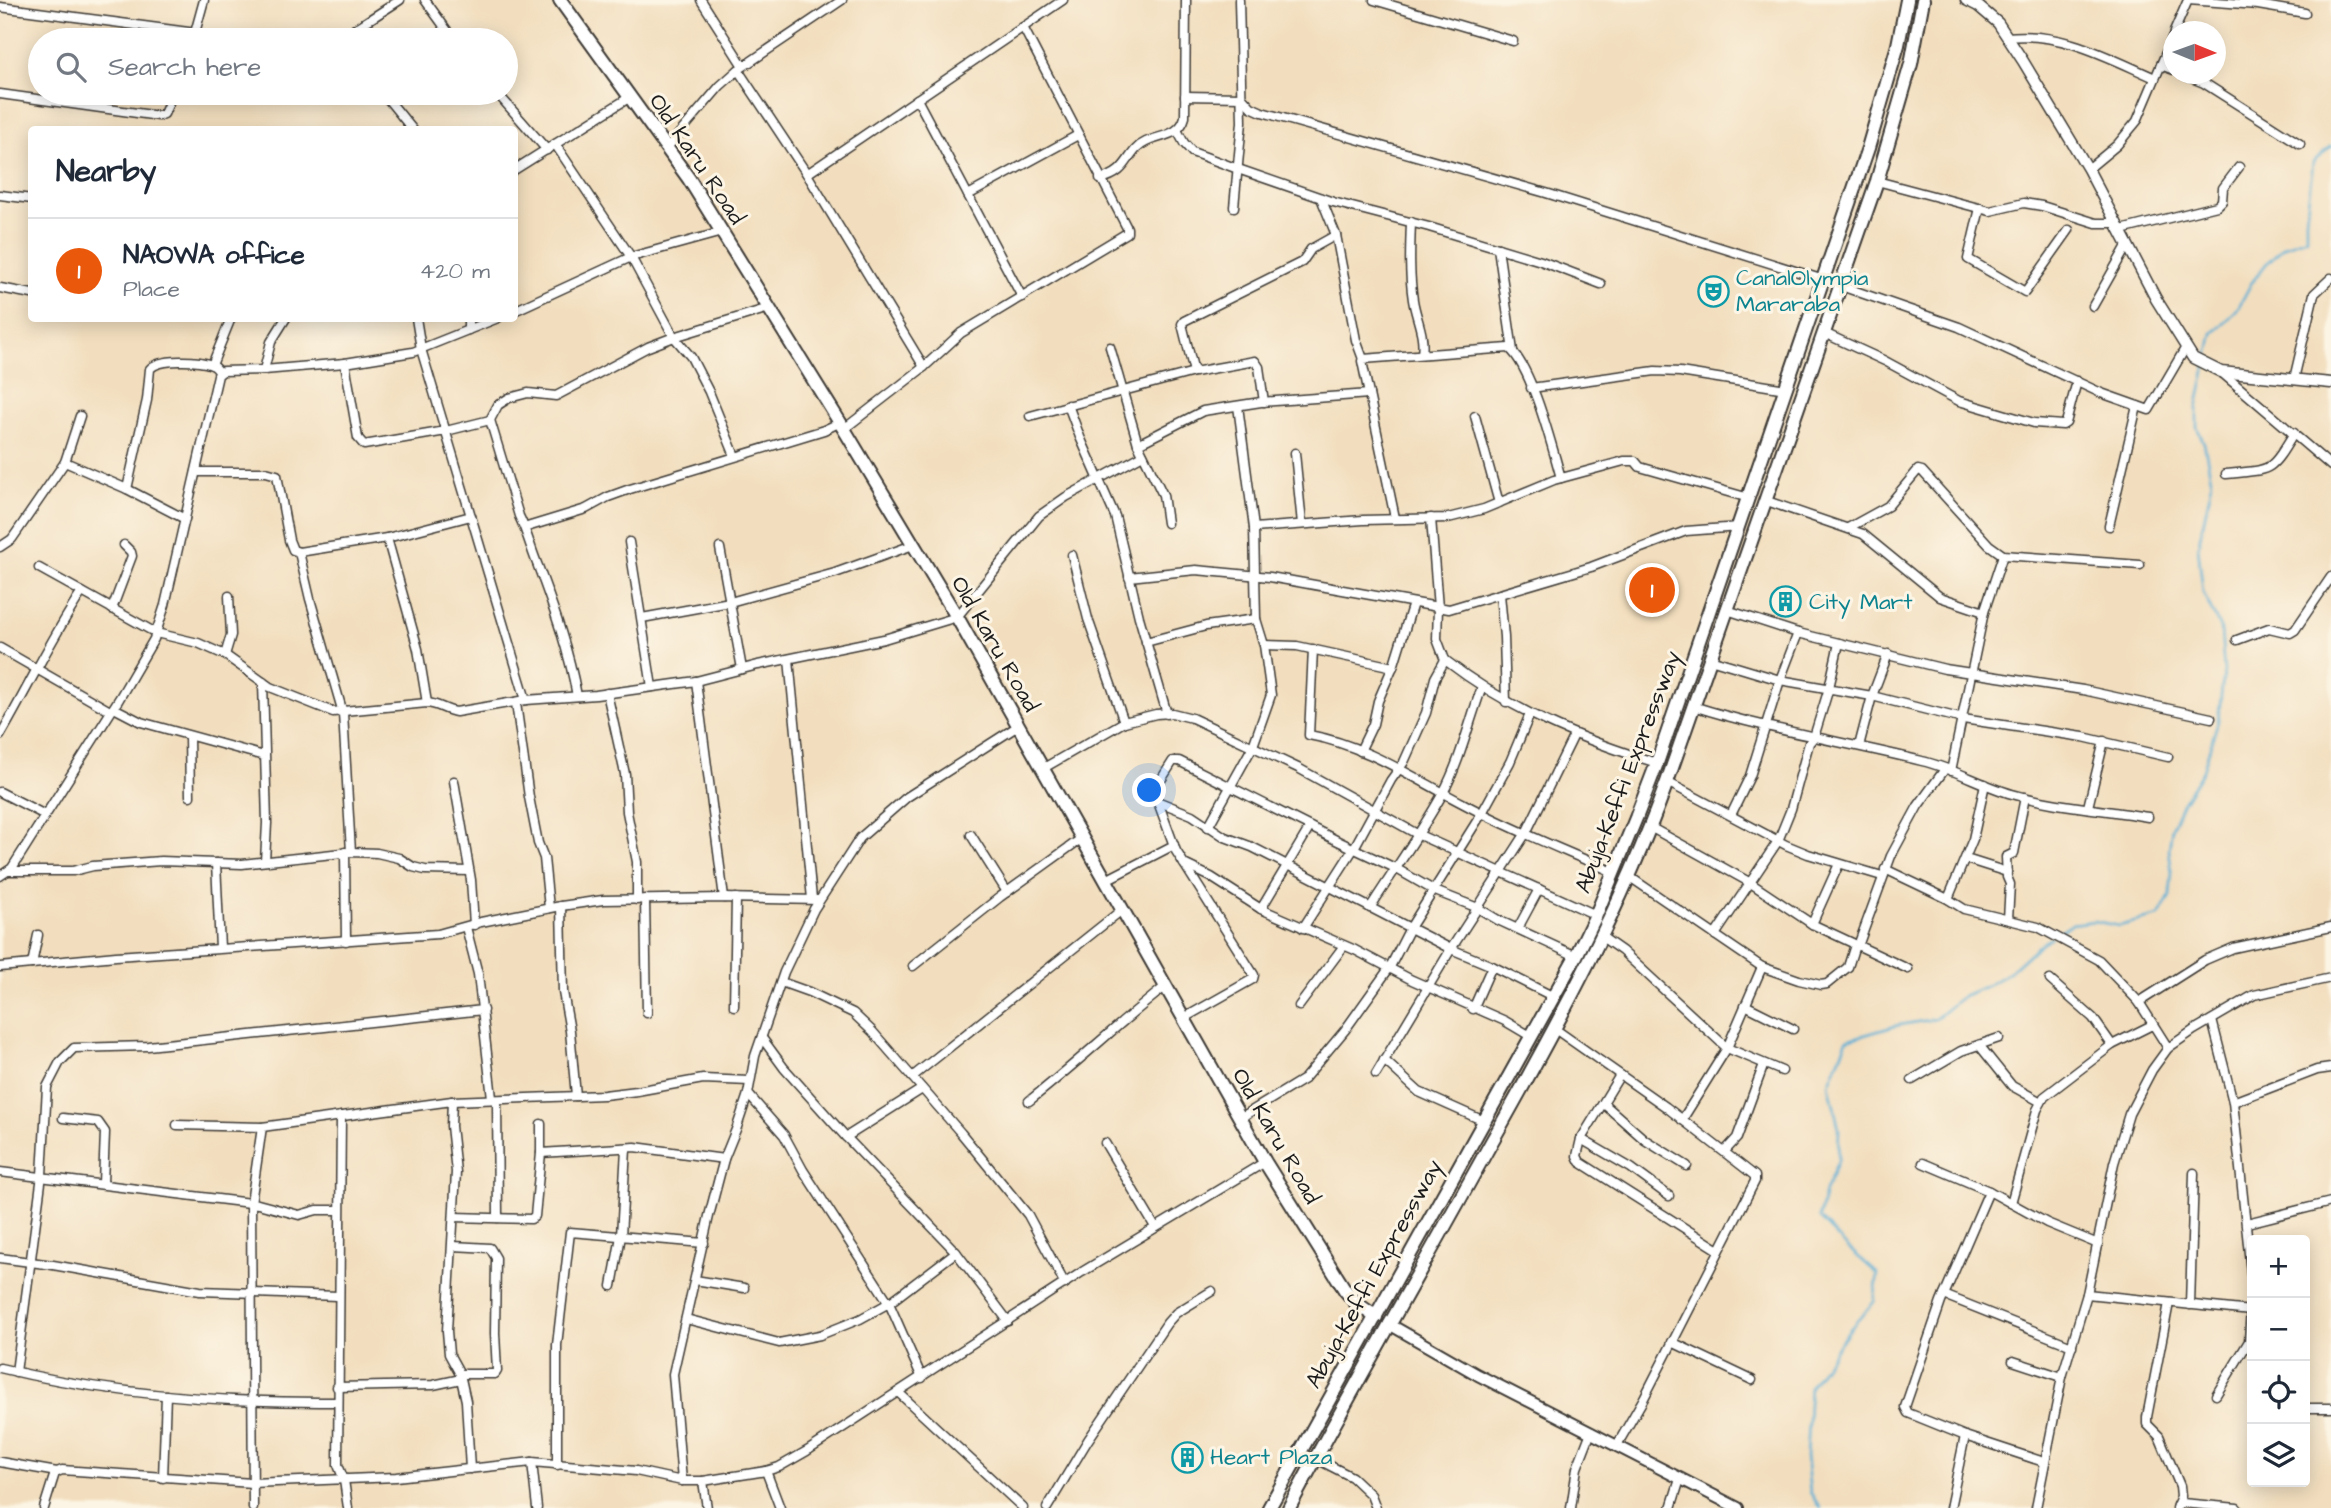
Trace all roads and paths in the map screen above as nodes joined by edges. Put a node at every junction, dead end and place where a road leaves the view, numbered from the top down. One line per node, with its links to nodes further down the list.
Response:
1 (204, 0): 20 (street)
2 (400, 0): 21 (street)
3 (425, 0): 22 (street)
4 (560, 0): 32 (main road, Old Karu Road)
5 (701, 0): 27 (street)
6 (842, 0): 27 (street)
7 (1063, 0): 18 (street)
8 (1185, 0): 31 (street)
9 (1239, 0): 33 (street)
10 (1374, 0): 24 (street)
11 (1907, 0): 69 (main road, Abuja-Keffi Expressway)
12 (1923, 0): 53 (main road, Abuja-Keffi Expressway)
13 (1966, 0): 23 (street)
14 (2188, 0): 16 (street); 17 (street)
15 (0, 7): 19 (street)
16 (2305, 13)
17 (2179, 21)
18 (1023, 27): 35 (street); 42 (street)
19 (140, 28)
20 (196, 28)
21 (356, 28)
22 (445, 28)
23 (2007, 37): 28 (street); 50 (street)
24 (1513, 41)
25 (2163, 60): 26 (street)
26 (2161, 65): 28 (street)
27 (741, 68): 45 (street); 51 (street)
28 (2155, 78): 50 (street)
29 (2206, 84): 44 (street)
30 (0, 94): 34 (street)
31 (1185, 96): 33 (street); 41 (street)
32 (629, 97): 43 (street); 45 (main road, Old Karu Road)
33 (1242, 97): 49 (street); 69 (street)
34 (28, 98)
35 (918, 99): 51 (street); 55 (street)
36 (76, 105): 37 (street)
37 (168, 105)
38 (393, 105): 40 (street)
39 (508, 105): 46 (street)
40 (410, 126)
41 (1177, 130): 49 (street); 52 (street)
42 (1078, 135): 52 (street); 55 (street)
43 (555, 144): 46 (street); 67 (street)
44 (2300, 144)
45 (666, 149): 63 (main road, Old Karu Road)
46 (547, 150): 48 (street)
47 (2239, 167): 61 (street)
48 (518, 168)
49 (1238, 169): 57 (street); 58 (street)
50 (2088, 169): 61 (street)
51 (807, 174): 94 (street)
52 (1100, 178): 74 (street)
53 (1877, 181): 59 (street); 71 (main road, Abuja-Keffi Expressway)
54 (0, 195): 56 (street)
55 (968, 195): 74 (street)
56 (28, 198)
57 (1321, 198): 60 (street); 64 (street)
58 (1234, 207)
59 (1980, 208): 61 (street); 62 (street)
60 (1411, 222): 66 (street); 90 (street)
61 (2119, 227): 65 (street)
62 (2069, 230)
63 (722, 232): 67 (street); 76 (main road, Old Karu Road)
64 (1336, 235): 91 (street); 96 (street)
65 (2128, 244): 75 (street); 87 (street)
66 (1498, 248): 70 (street); 89 (street)
67 (631, 257): 77 (street); 85 (street)
68 (2331, 278): 99 (street)
69 (1824, 280): 103 (main road, Abuja-Keffi Expressway)
70 (1601, 284)
71 (1841, 286): 84 (main road, Abuja-Keffi Expressway); 100 (street)
72 (0, 288): 73 (street)
73 (28, 293)
74 (1022, 297): 94 (street)
75 (2093, 306)
76 (769, 308): 85 (street); 114 (main road, Old Karu Road)
77 (518, 309)
78 (229, 322): 93 (street)
79 (284, 322): 95 (street)
80 (417, 322): 88 (street)
81 (468, 322): 83 (street)
82 (488, 322): 83 (street)
83 (468, 330): 88 (street)
84 (1824, 333): 100 (street); 129 (main road, Abuja-Keffi Expressway)
85 (674, 337): 113 (street); 120 (street)
86 (1110, 347): 104 (street)
87 (2186, 347): 97 (street); 109 (street)
88 (421, 349): 92 (street); 115 (street)
89 (1513, 351): 90 (street); 102 (street)
90 (1422, 354): 91 (street)
91 (1363, 359): 105 (street)
92 (345, 363): 95 (street); 115 (street)
93 (212, 365): 98 (street); 127 (street)
94 (924, 367): 114 (street)
95 (264, 370): 98 (street)
96 (1194, 372): 104 (street); 106 (street)
97 (2221, 372): 99 (street); 116 (street)
98 (220, 373): 123 (street)
99 (2294, 379): 101 (street)
100 (2077, 381): 109 (street)
101 (2331, 383)
102 (1531, 388): 103 (street); 125 (street)
103 (1786, 389): 128 (main road, Abuja-Keffi Expressway)
104 (1121, 391): 107 (street); 117 (street)
105 (1369, 394): 106 (street); 132 (street)
106 (1264, 402): 108 (street)
107 (1068, 405): 111 (street); 126 (street)
108 (1238, 406): 117 (street); 140 (street)
109 (2137, 406): 137 (street)
110 (80, 416): 121 (street)
111 (1030, 416)
112 (1475, 416): 130 (street)
113 (490, 420): 115 (street); 138 (street)
114 (842, 426): 120 (street); 145 (main road, Old Karu Road)
115 (446, 431): 131 (street)
116 (2294, 433): 122 (street); 124 (street)
117 (1138, 444): 119 (street)
118 (1295, 453): 136 (street)
119 (1143, 455): 126 (street); 135 (street)
120 (735, 456): 138 (street)
121 (65, 462): 127 (street); 146 (street)
122 (2331, 466)
123 (196, 472): 134 (street); 148 (street)
124 (2226, 474)
125 (1561, 478): 128 (street); 130 (street)
126 (1098, 479): 154 (street); 167 (street)
127 (127, 489): 134 (street)
128 (1749, 498): 139 (main road, Abuja-Keffi Expressway)
129 (1765, 500): 141 (street); 165 (main road, Abuja-Keffi Expressway)
130 (1499, 503): 133 (street)
131 (471, 516): 142 (street); 196 (street)
132 (1395, 518): 133 (street); 136 (street)
133 (1431, 518): 163 (street)
134 (185, 519): 170 (street)
135 (1167, 523)
136 (1302, 524): 140 (street)
137 (2109, 526)
138 (527, 527): 194 (street)
139 (1738, 527): 158 (street); 220 (main road, Abuja-Keffi Expressway)
140 (1254, 528): 153 (street)
141 (1848, 528): 150 (street); 166 (street)
142 (387, 538): 148 (street); 198 (street)
143 (629, 542): 168 (street)
144 (124, 545): 164 (street)
145 (913, 545): 161 (street); 167 (main road, Old Karu Road)
146 (0, 547)
147 (720, 548): 161 (street)
148 (299, 552): 202 (street)
149 (1072, 555): 207 (street)
150 (2003, 555): 151 (street); 166 (street)
151 (2140, 565)
152 (38, 568): 157 (street)
153 (1254, 576): 154 (street); 162 (street); 169 (street)
154 (1129, 577): 173 (street)
155 (2331, 577): 156 (street)
156 (2323, 588): 160 (street); 172 (street)
157 (82, 592): 164 (street); 184 (street)
158 (1500, 594): 163 (street); 197 (street)
159 (229, 596): 179 (street)
160 (2331, 596)
161 (730, 602): 168 (street); 185 (street)
162 (1413, 603): 163 (street); 183 (street)
163 (1438, 608): 182 (street)
164 (112, 609): 170 (street)
165 (1727, 610): 171 (street); 181 (main road, Abuja-Keffi Expressway)
166 (1984, 612): 186 (street)
167 (957, 617): 180 (street); 208 (main road, Old Karu Road)
168 (642, 618): 190 (street)
169 (1256, 619): 173 (street); 175 (street)
170 (156, 633): 179 (street); 201 (street)
171 (1798, 633): 174 (street); 187 (street)
172 (2237, 640)
173 (1146, 642): 203 (street)
174 (1839, 643): 178 (street); 192 (street)
175 (1264, 645): 177 (street); 215 (street)
176 (0, 648): 184 (street)
177 (1313, 649): 183 (street); 217 (street)
178 (1888, 654): 186 (street); 195 (street)
179 (225, 655): 189 (street)
180 (789, 659): 185 (street); 276 (street)
181 (1710, 659): 187 (street); 200 (main road, Abuja-Keffi Expressway)
182 (1445, 660): 191 (street); 222 (street)
183 (1393, 667): 217 (street)
184 (38, 669): 201 (street); 211 (street)
185 (742, 669): 188 (street)
186 (1972, 673): 205 (street); 206 (street)
187 (1780, 680): 192 (street); 209 (street)
188 (696, 681): 190 (street); 272 (street)
189 (263, 682): 202 (street); 218 (street)
190 (652, 687): 193 (street)
191 (1482, 687): 197 (street); 229 (street)
192 (1829, 688): 195 (street); 213 (street)
193 (607, 693): 194 (street); 275 (street)
194 (577, 696): 196 (street)
195 (1872, 696): 206 (street); 216 (street)
196 (526, 700): 199 (street)
197 (1506, 702): 204 (street)
198 (427, 703): 199 (street); 202 (street)
199 (516, 703): 278 (street)
200 (1693, 706): 209 (street); 225 (main road, Abuja-Keffi Expressway)
201 (112, 710): 212 (street); 236 (street)
202 (343, 713): 249 (street)
203 (1167, 713): 207 (street); 215 (street)
204 (1530, 714): 210 (street); 235 (street)
205 (2211, 718)
206 (1963, 719): 214 (street); 223 (street)
207 (1124, 722): 221 (street)
208 (1018, 726): 221 (main road, Old Karu Road); 276 (street)
209 (1766, 727): 213 (street); 237 (street)
210 (1574, 735): 220 (street); 242 (street)
211 (0, 736)
212 (189, 736): 218 (street); 230 (street)
213 (1814, 737): 216 (street); 246 (street)
214 (2104, 741): 219 (street); 233 (street)
215 (1253, 746): 227 (street); 234 (street)
216 (1859, 746): 223 (street)
217 (1360, 751): 222 (street)
218 (264, 755): 252 (street)
219 (2168, 757)
220 (1657, 763): 261 (main road, Abuja-Keffi Expressway)
221 (1042, 769): 245 (main road, Old Karu Road)
222 (1399, 769): 229 (street); 234 (street)
223 (1948, 770): 226 (street); 263 (street)
224 (454, 782): 259 (street)
225 (1667, 782): 237 (street); 241 (main road, Abuja-Keffi Expressway)
226 (1984, 783): 231 (street); 251 (street)
227 (1230, 786): 232 (street); 239 (street); 240 (street)
228 (0, 792): 236 (street)
229 (1443, 793): 235 (street); 243 (street)
230 (190, 796)
231 (2025, 797): 233 (street); 262 (street)
232 (1157, 801): 239 (street); 247 (street)
233 (2088, 807): 238 (street)
234 (1374, 809): 243 (street); 248 (street)
235 (1482, 813): 242 (street); 250 (street)
236 (45, 815): 258 (street)
237 (1731, 815): 246 (street)
238 (2148, 817)
239 (1208, 827): 256 (street)
240 (1310, 827): 248 (street); 256 (street)
241 (1650, 827): 265 (main road, Abuja-Keffi Expressway); 267 (street)
242 (1526, 833): 260 (street); 261 (street)
243 (1417, 834): 250 (street); 257 (street)
244 (971, 835): 271 (street)
245 (1082, 838): 266 (main road, Old Karu Road); 271 (street)
246 (1778, 841): 255 (street); 267 (street)
247 (1174, 845): 254 (street); 266 (street)
248 (1354, 848): 257 (street); 268 (street)
249 (348, 852): 252 (street); 259 (street); 294 (street)
250 (1458, 852): 260 (street); 270 (street)
251 (1966, 859): 262 (street); 274 (street)
252 (265, 862): 253 (street)
253 (216, 863): 258 (street); 297 (street)
254 (1184, 864): 282 (street); 320 (street)
255 (1839, 864): 263 (street); 285 (street)
256 (1287, 865): 268 (street); 282 (street)
257 (1395, 868): 270 (street); 279 (street)
258 (9, 871): 264 (street)
259 (469, 871): 286 (street)
260 (1501, 871): 269 (street); 280 (street)
261 (1614, 872): 283 (main road, Abuja-Keffi Expressway)
262 (2007, 872): 284 (street)
263 (1883, 873): 274 (street); 295 (street)
264 (0, 876)
265 (1630, 877): 291 (street); 293 (main road, Abuja-Keffi Expressway)
266 (1106, 880): 281 (main road, Old Karu Road)
267 (1749, 882): 285 (street); 291 (street)
268 (1330, 886): 279 (street); 288 (street)
269 (1539, 889): 283 (street); 290 (street)
270 (1436, 891): 280 (street); 289 (street)
271 (1007, 892): 301 (street)
272 (724, 898): 273 (street); 275 (street)
273 (736, 898): 276 (street); 315 (street)
274 (1948, 898): 284 (street)
275 (641, 900): 277 (street); 319 (street)
276 (816, 900): 309 (street)
277 (561, 905): 278 (street); 343 (street)
278 (550, 908): 286 (street)
279 (1370, 908): 289 (street)
280 (1478, 908): 290 (street); 298 (street)
281 (1123, 909): 310 (main road, Old Karu Road); 338 (street)
282 (1261, 909): 288 (street)
283 (1595, 915): 299 (main road, Abuja-Keffi Expressway)
284 (2008, 919): 313 (street)
285 (1812, 924): 295 (street)
286 (470, 926): 294 (street); 318 (street)
287 (2331, 927): 313 (street)
288 (1303, 928): 296 (street)
289 (1410, 928): 298 (street); 304 (street)
290 (1518, 928): 299 (street)
291 (1715, 934): 305 (street)
292 (38, 935): 300 (street)
293 (1602, 937): 323 (main road, Abuja-Keffi Expressway); 330 (street)
294 (346, 941): 297 (street)
295 (1857, 946): 305 (street); 306 (street)
296 (1343, 947): 304 (street); 316 (street)
297 (220, 948): 300 (street)
298 (1451, 949): 302 (street); 311 (street)
299 (1576, 956): 312 (main road, Abuja-Keffi Expressway)
300 (32, 964): 303 (street)
301 (914, 966)
302 (1492, 966): 312 (street); 317 (street)
303 (0, 967)
304 (1390, 967): 311 (street); 352 (street)
305 (1762, 967): 314 (street)
306 (1908, 969)
307 (2331, 978): 321 (street)
308 (2050, 980): 329 (street)
309 (781, 982): 326 (street); 338 (street)
310 (1166, 986): 320 (main road, Old Karu Road); 346 (street)
311 (1429, 987): 317 (street); 332 (street)
312 (1554, 997): 325 (main road, Abuja-Keffi Expressway)
313 (2139, 1003): 322 (street)
314 (1745, 1005): 324 (street); 330 (street)
315 (734, 1006)
316 (1299, 1006)
317 (1474, 1009): 325 (street)
318 (483, 1010): 344 (street); 370 (street)
319 (647, 1013)
320 (1184, 1018): 352 (main road, Old Karu Road)
321 (2212, 1020): 331 (street); 348 (street)
322 (2152, 1025): 329 (street); 331 (street)
323 (1555, 1029): 337 (street); 407 (main road, Abuja-Keffi Expressway)
324 (1793, 1029)
325 (1532, 1037): 354 (main road, Abuja-Keffi Expressway)
326 (762, 1038): 340 (street); 358 (street)
327 (1999, 1038): 328 (street)
328 (1979, 1045): 339 (street); 347 (street)
329 (2112, 1045): 347 (street)
330 (1727, 1048): 333 (street); 353 (street)
331 (2168, 1048): 385 (street)
332 (1384, 1060): 336 (street); 354 (street)
333 (1764, 1064): 335 (street); 362 (street)
334 (2331, 1068): 348 (street)
335 (1782, 1071)
336 (1376, 1074)
337 (1620, 1074): 349 (street); 353 (street)
338 (912, 1077): 341 (street)
339 (1912, 1080)
340 (749, 1081): 342 (street); 343 (street)
341 (922, 1089): 358 (street); 392 (street)
342 (748, 1094): 364 (street); 400 (street)
343 (576, 1096): 344 (street)
344 (495, 1099): 345 (street); 379 (street)
345 (452, 1101): 350 (street); 378 (street)
346 (1029, 1101)
347 (2041, 1102): 376 (street)
348 (2233, 1102): 380 (street)
349 (1604, 1104): 359 (street); 367 (street)
350 (341, 1116): 357 (street); 377 (street)
351 (63, 1118): 371 (street)
352 (1241, 1118): 365 (main road, Old Karu Road)
353 (1682, 1119): 362 (street)
354 (1483, 1121): 404 (main road, Abuja-Keffi Expressway)
355 (541, 1124): 363 (street)
356 (177, 1125): 357 (street)
357 (262, 1127): 375 (street)
358 (846, 1137): 388 (street)
359 (1581, 1139): 373 (street); 387 (street)
360 (1105, 1143): 381 (street)
361 (626, 1149): 363 (street); 364 (street); 383 (street)
362 (1725, 1151): 387 (street)
363 (541, 1153): 379 (street)
364 (724, 1159): 384 (street)
365 (1265, 1162): 381 (street); 404 (main road, Old Karu Road)
366 (1923, 1163): 372 (street)
367 (1687, 1166)
368 (0, 1172): 370 (street)
369 (2194, 1173): 402 (street)
370 (43, 1175): 371 (street); 390 (street)
371 (103, 1184): 375 (street)
372 (1989, 1191): 376 (street); 398 (street)
373 (1669, 1196)
374 (2331, 1202): 380 (street)
375 (251, 1203): 377 (street); 396 (street)
376 (2011, 1203): 385 (street)
377 (338, 1210): 399 (street)
378 (454, 1217): 379 (street); 386 (street)
379 (498, 1218)
380 (2247, 1223): 382 (street)
381 (1155, 1227): 392 (street)
382 (2248, 1235)
383 (621, 1236): 384 (street); 393 (street); 433 (street)
384 (704, 1243): 391 (street)
385 (2098, 1244): 397 (street)
386 (453, 1247): 414 (street); 414 (street)
387 (1718, 1250): 408 (street)
388 (956, 1252): 400 (street); 406 (street)
389 (0, 1258): 390 (street)
390 (31, 1262): 396 (street); 413 (street)
391 (695, 1280): 394 (street); 405 (street)
392 (1065, 1284): 406 (street)
393 (612, 1286)
394 (744, 1288)
395 (1212, 1291): 451 (street)
396 (252, 1293): 399 (street); 422 (street)
397 (2087, 1294): 401 (street); 409 (street)
398 (1944, 1295): 409 (street); 427 (street)
399 (338, 1296): 418 (street)
400 (889, 1303): 405 (street); 416 (street)
401 (2169, 1303): 402 (street); 443 (street)
402 (2190, 1305): 403 (street)
403 (2247, 1311)
404 (1376, 1317): 452 (main road, Abuja-Keffi Expressway)
405 (686, 1319): 440 (street)
406 (1008, 1321): 416 (street)
407 (1389, 1324): 426 (main road); 429 (main road, Abuja-Keffi Expressway)
408 (1672, 1342): 417 (street); 428 (street)
409 (2072, 1346): 415 (street)
410 (2247, 1346): 421 (street)
411 (2014, 1361): 415 (street)
412 (0, 1368): 413 (street)
413 (16, 1372): 420 (street)
414 (461, 1377): 418 (street); 434 (street)
415 (2062, 1377): 432 (street)
416 (922, 1378): 419 (street)
417 (1752, 1380)
418 (337, 1387): 423 (street)
419 (899, 1393): 435 (street); 450 (street)
420 (166, 1395): 422 (street); 437 (street)
421 (2216, 1395)
422 (253, 1401): 423 (street); 442 (street)
423 (337, 1402): 439 (street)
424 (2310, 1408): 425 (street)
425 (2331, 1408)
426 (1591, 1432): 428 (main road); 455 (street)
427 (1965, 1436): 432 (street); 458 (street)
428 (1616, 1447): 438 (main road)
429 (1315, 1458): 453 (main road, Abuja-Keffi Expressway); 454 (street)
430 (0, 1462): 436 (street)
431 (532, 1462): 433 (street); 434 (street); 447 (street)
432 (2044, 1462): 459 (street)
433 (557, 1465): 440 (street)
434 (470, 1469): 439 (street)
435 (766, 1471): 441 (street); 449 (street)
436 (57, 1472): 437 (street); 444 (street)
437 (163, 1478): 442 (street)
438 (1680, 1479): 456 (street); 457 (main road)
439 (344, 1480): 442 (street); 446 (street)
440 (682, 1481): 441 (street)
441 (704, 1481): 448 (street)
442 (252, 1483): 445 (street)
443 (2177, 1507): 460 (street)
444 (44, 1508)
445 (253, 1508)
446 (348, 1508)
447 (537, 1508)
448 (707, 1508)
449 (780, 1508)
450 (1023, 1508)
451 (1046, 1508)
452 (1269, 1508)
453 (1289, 1508)
454 (1376, 1508)
455 (1571, 1508)
456 (1671, 1508)
457 (1738, 1508)
458 (1950, 1508)
459 (2036, 1508)
460 (2237, 1508)

